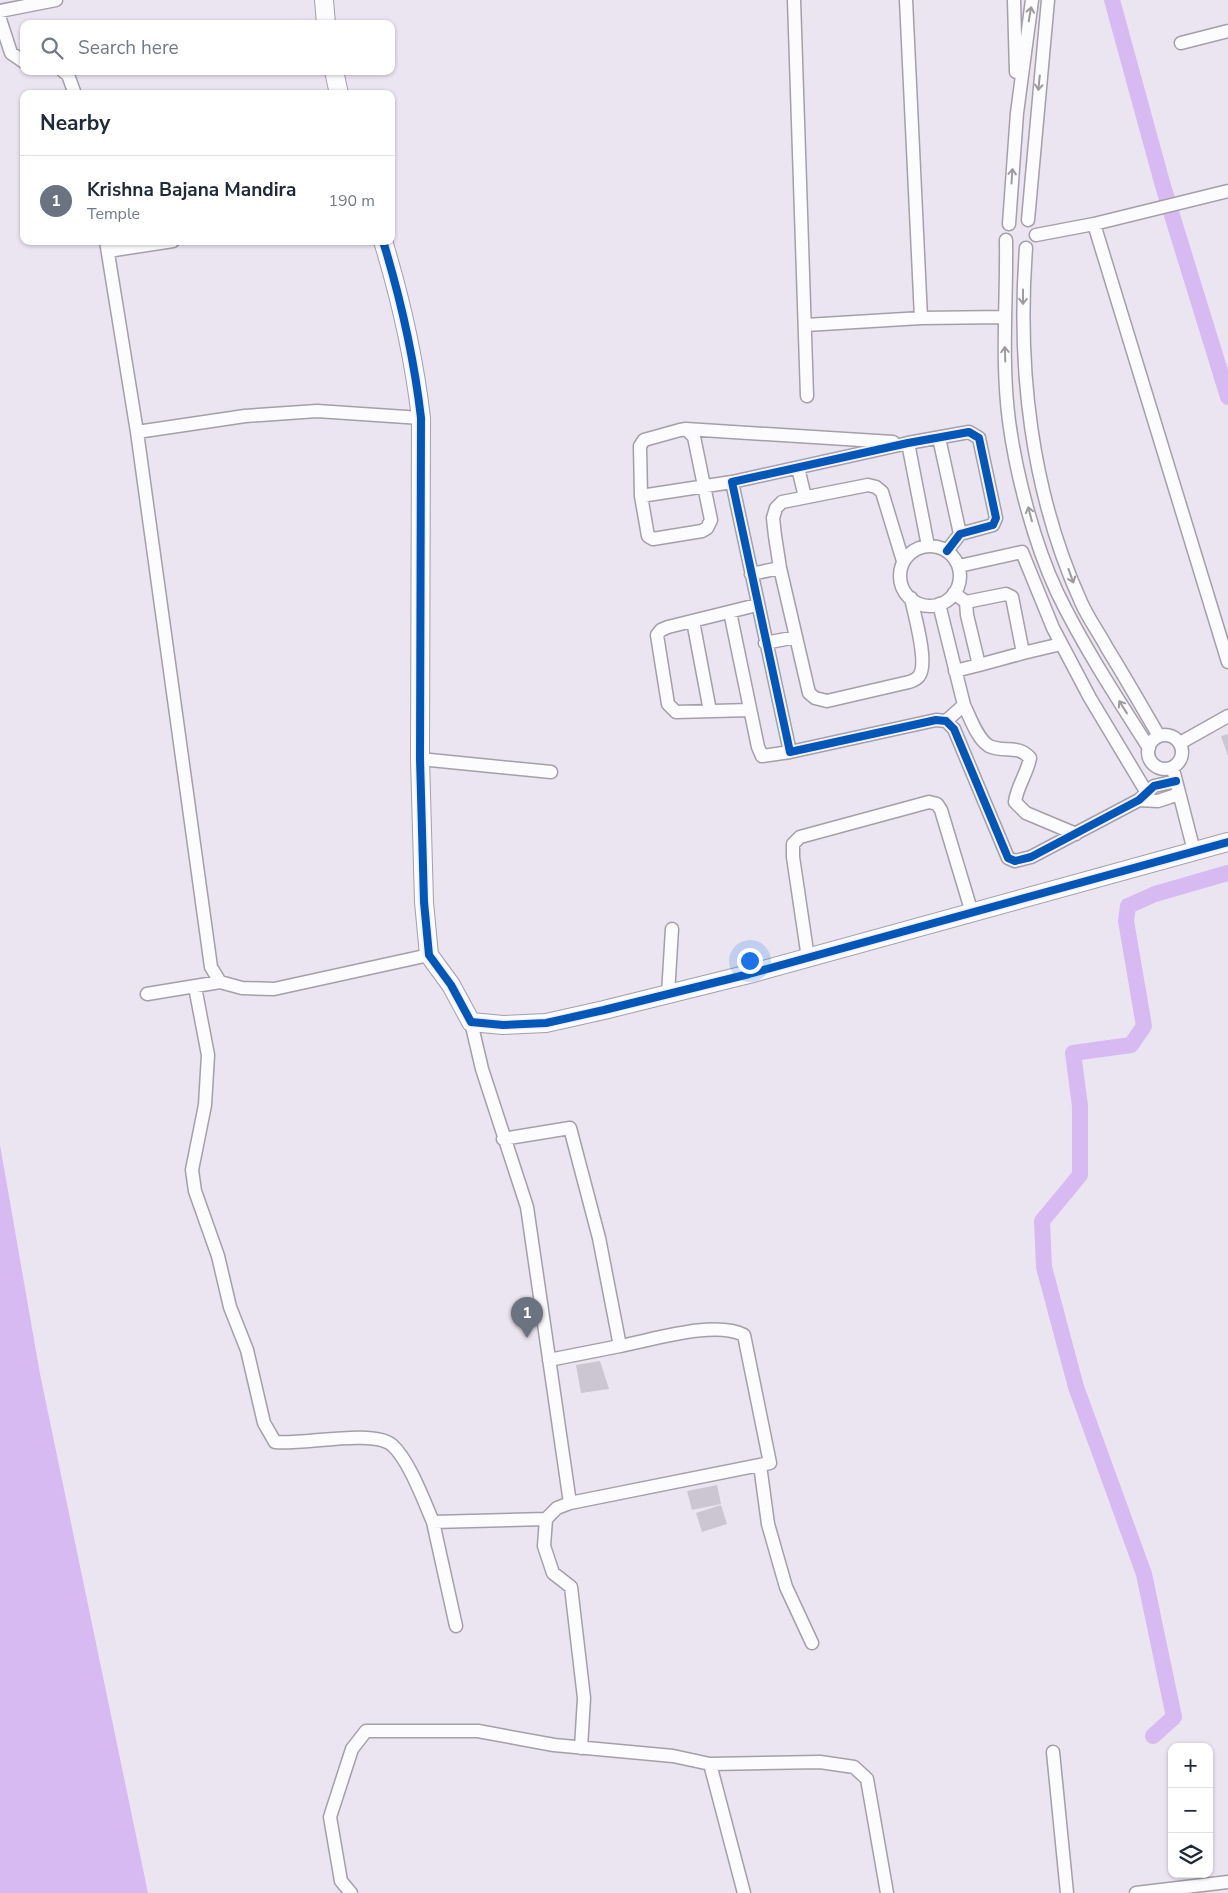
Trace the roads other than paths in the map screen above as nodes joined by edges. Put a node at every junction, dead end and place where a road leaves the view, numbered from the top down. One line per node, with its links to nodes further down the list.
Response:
1 (56, 0): 8 (street)
2 (324, 0): 10 (street)
3 (794, 0): 33 (street)
4 (906, 0): 32 (street)
5 (1014, 0): 20 (street)
6 (1032, 0): 13 (street, one-way to 6)
7 (1048, 0): 15 (street)
8 (0, 11)
9 (0, 19): 14 (street)
10 (326, 20)
11 (1228, 32): 12 (street)
12 (1181, 43)
13 (1024, 56): 15 (street); 20 (street)
14 (20, 59)
15 (1041, 59): 22 (street, one-way to 22)
16 (68, 75): 18 (street)
17 (335, 75): 19 (street)
18 (74, 90)
19 (338, 90)
20 (1017, 114): 23 (street, one-way to 20)
21 (1228, 191): 24 (street)
22 (1028, 220): 23 (street); 25 (street)
23 (1008, 224): 26 (street)
24 (1094, 224): 25 (street); 66 (street)
25 (1036, 235): 30 (street)
26 (1006, 240): 30 (street); 31 (street)
27 (120, 245): 29 (street)
28 (384, 245): 35 (street)
29 (107, 246): 37 (street)
30 (1026, 248): 46 (street, one-way to 46)
31 (1005, 317): 32 (street); 48 (street, one-way to 31)
32 (921, 318): 33 (street)
33 (806, 325): 34 (street)
34 (807, 396)
35 (421, 418): 37 (street); 78 (street)
36 (686, 429): 39 (street); 42 (street); 43 (street)
37 (137, 432): 91 (street)
38 (939, 438): 39 (street); 45 (street); 45 (street)
39 (908, 443): 40 (street); 47 (street)
40 (798, 468): 41 (street); 44 (street)
41 (732, 482): 42 (street); 54 (street)
42 (704, 486): 43 (street); 43 (street)
43 (641, 496)
44 (805, 497): 51 (street); 53 (street)
45 (960, 534): 49 (street)
46 (1059, 543): 48 (street); 74 (street, one-way to 74)
47 (928, 546): 49 (street); 51 (street)
48 (1040, 549): 50 (street); 76 (street, one-way to 48)
49 (947, 551): 52 (street)
50 (1022, 552): 52 (street); 64 (street)
51 (904, 562): 56 (street)
52 (958, 566): 55 (street)
53 (780, 568): 54 (street); 62 (street)
54 (751, 574): 59 (street)
55 (954, 593): 57 (street); 58 (street)
56 (911, 598): 58 (street); 62 (street)
57 (966, 602): 65 (street); 67 (street)
58 (939, 604): 68 (street)
59 (757, 605): 60 (street); 63 (street)
60 (730, 612): 61 (street); 70 (street)
61 (693, 622): 71 (street); 71 (street)
62 (796, 637): 63 (street)
63 (766, 643): 77 (street)
64 (1061, 644): 65 (street); 83 (street)
65 (1024, 653): 67 (street)
66 (1228, 662)
67 (979, 665): 68 (street)
68 (955, 671): 69 (street)
69 (964, 705): 73 (street); 84 (street)
70 (750, 710): 71 (street); 77 (street)
71 (710, 711)
72 (1228, 716): 75 (street)
73 (946, 721): 77 (street); 84 (street)
74 (1159, 736): 75 (street); 76 (street)
75 (1180, 743): 79 (street)
76 (1149, 748): 79 (street)
77 (790, 752)
78 (420, 759): 80 (street); 89 (street)
79 (1173, 768): 81 (street)
80 (551, 772)
81 (1176, 781): 82 (street); 83 (street)
82 (1179, 794): 83 (street); 86 (street)
83 (1143, 796): 84 (street)
84 (1076, 834)
85 (1228, 842): 86 (street)
86 (1194, 850): 87 (street)
87 (972, 913): 90 (street); 90 (street)
88 (672, 929): 94 (street)
89 (429, 955): 91 (street); 95 (street)
90 (808, 958): 94 (street)
91 (220, 982): 92 (street)
92 (195, 987): 93 (street); 102 (street)
93 (147, 994)
94 (668, 994): 95 (street)
95 (471, 1022): 96 (street)
96 (503, 1138): 97 (street); 98 (street)
97 (620, 1346): 98 (street); 99 (street)
98 (549, 1360): 100 (street)
99 (760, 1465): 100 (street); 104 (street)
100 (570, 1503): 101 (street)
101 (546, 1519): 102 (street); 105 (street)
102 (433, 1522): 103 (street)
103 (456, 1626)
104 (812, 1643)
105 (581, 1748): 107 (street); 109 (street)
106 (1053, 1752): 112 (street)
107 (710, 1764): 110 (street); 111 (street)
108 (1228, 1882): 113 (street)
109 (351, 1893)
110 (744, 1893)
111 (887, 1893)
112 (1067, 1893)
113 (1136, 1893)

